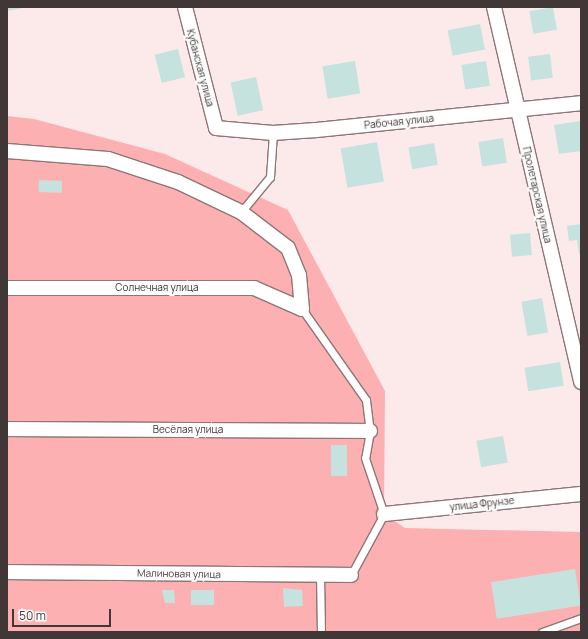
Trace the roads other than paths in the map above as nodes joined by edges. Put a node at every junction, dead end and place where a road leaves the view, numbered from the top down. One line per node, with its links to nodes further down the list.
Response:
1 (185, 7): 5 (street, Кубанская улица)
2 (494, 7): 4 (street, Пролетарская улица)
3 (581, 103): 4 (street, Рабочая улица)
4 (517, 110): 6 (street, Рабочая улица); 11 (street, Пролетарская улица)
5 (216, 128): 6 (street, Рабочая улица)
6 (273, 133): 8 (lane)
7 (7, 152): 8 (street)
8 (241, 212): 10 (street)
9 (7, 288): 10 (street, Солнечная улица)
10 (302, 309): 13 (lane)
11 (581, 382)
12 (7, 429): 13 (street, Весёлая улица)
13 (370, 431): 15 (lane)
14 (581, 494): 15 (street, улица Фрунзе)
15 (384, 514): 18 (lane)
16 (7, 572): 17 (street, Малиновая улица)
17 (320, 575): 18 (street, Малиновая улица); 20 (lane)
18 (351, 575)
19 (581, 618): 21 (lane)
20 (321, 632)
21 (542, 632)

